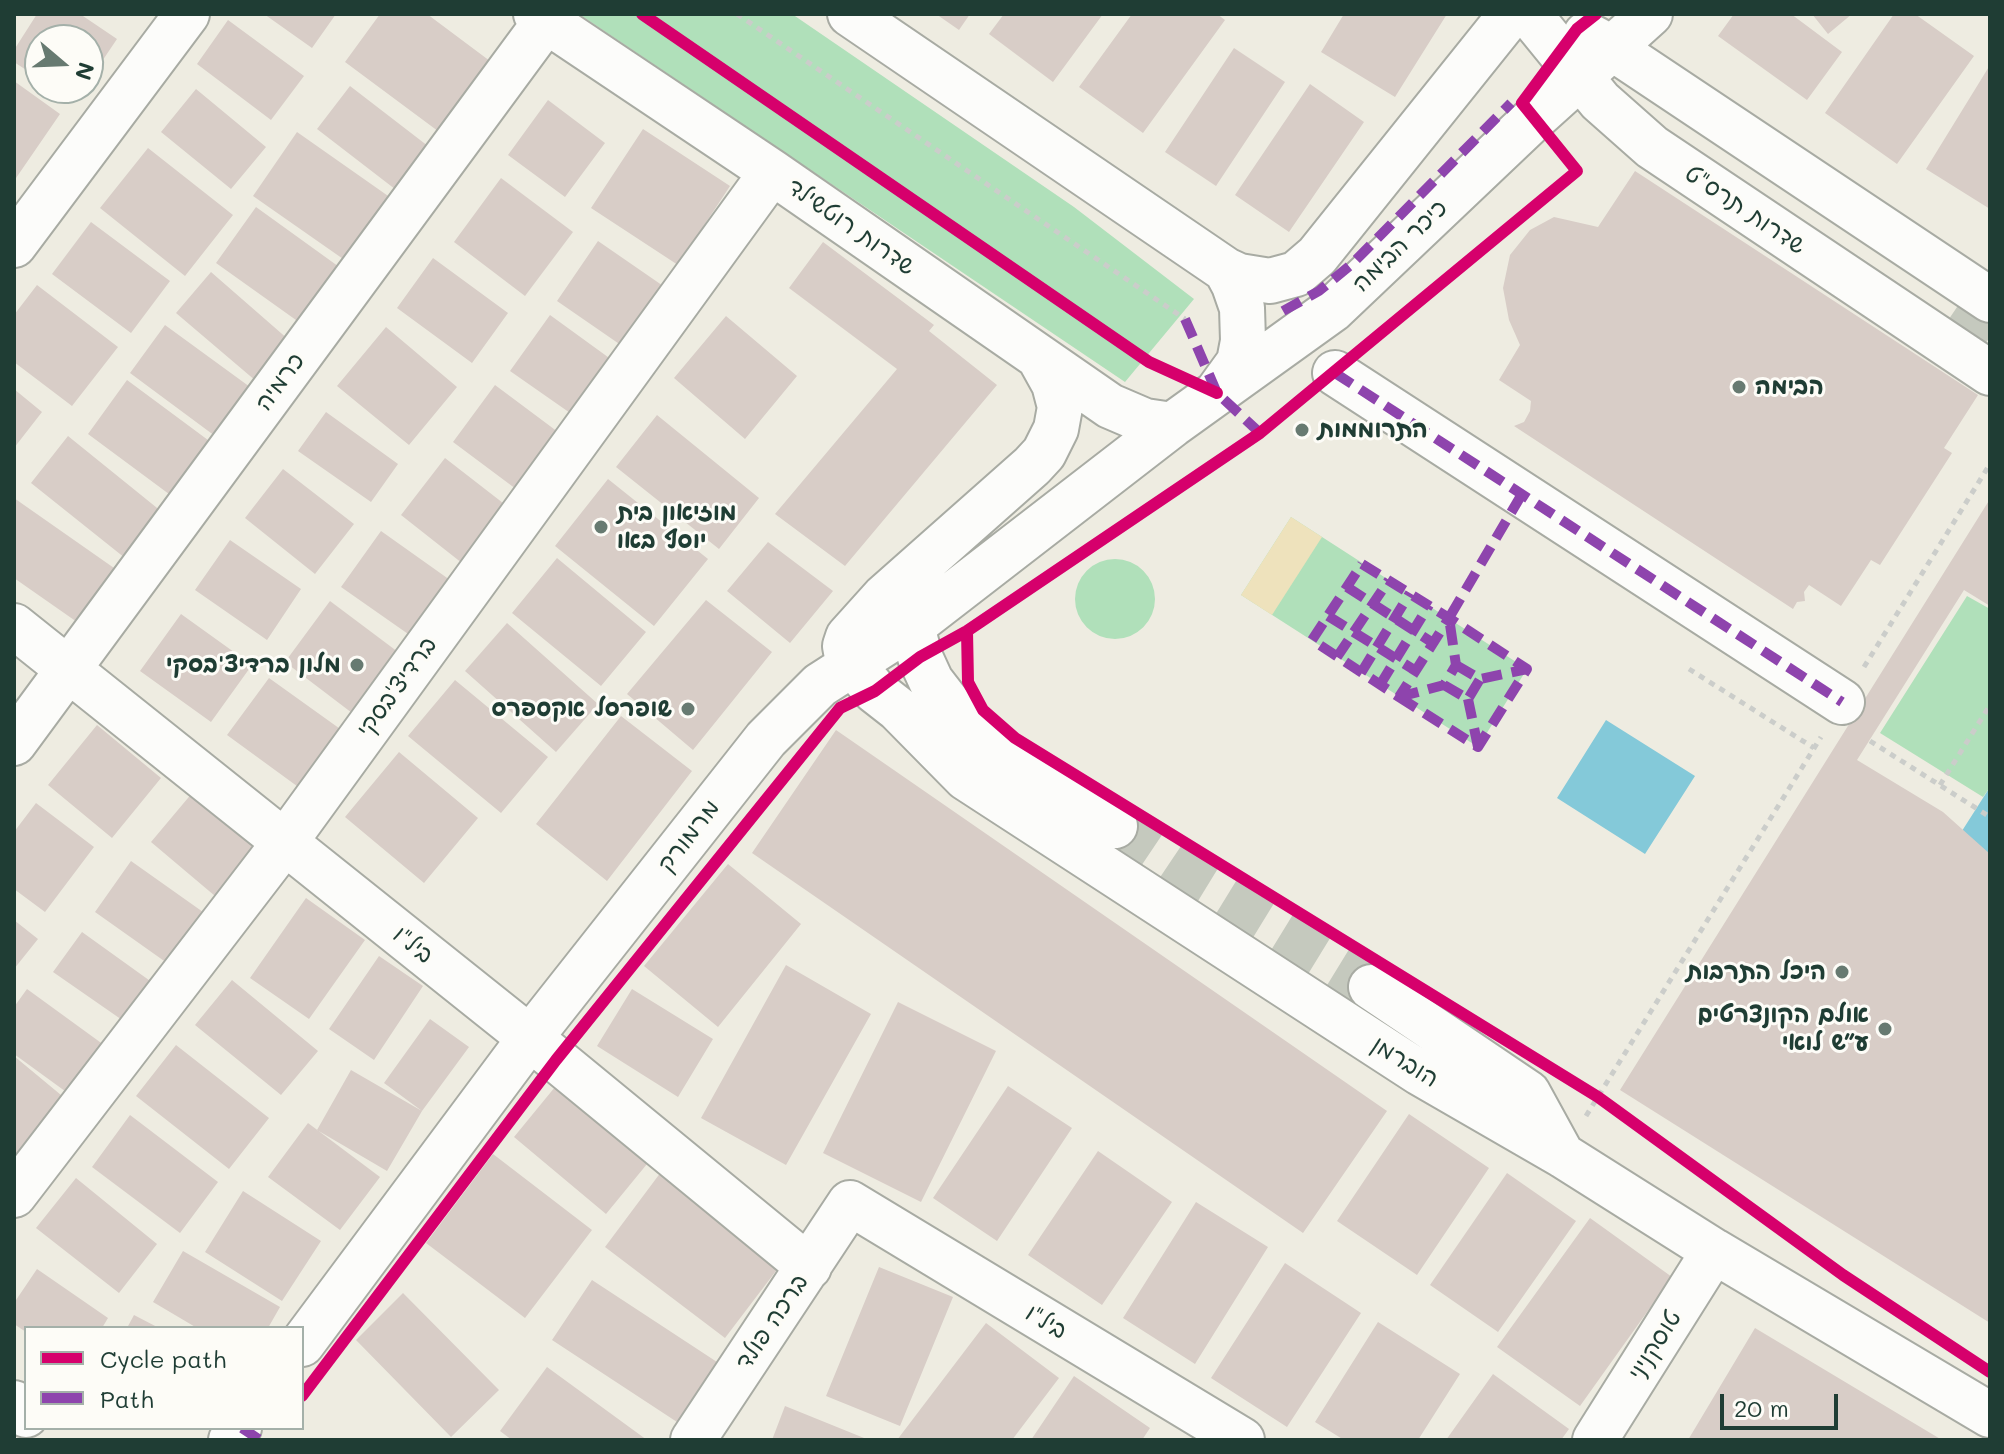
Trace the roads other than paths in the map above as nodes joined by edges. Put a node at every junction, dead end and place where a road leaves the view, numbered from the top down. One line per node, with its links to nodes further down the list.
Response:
1 (187, 14): 9 (street)
2 (850, 14): 10 (street)
3 (1511, 14): 10 (street)
4 (1529, 14): 7 (street, שדרות תרס"ט)
5 (1650, 14): 7 (street, כיכר הבימה)
6 (541, 18): 8 (street, שדרות רוטשילד); 20 (street, כרמיה)
7 (1582, 46): 11 (street, שדרות תרס"ט); 14 (street, שדרות תרס"ט); 15 (street, כיכר הבימה)
8 (772, 172): 12 (street, שדרות רוטשילד); 26 (street, ברדיצ'בסקי)
9 (14, 245)
10 (1226, 270): 15 (street)
11 (1971, 306)
12 (1039, 357): 16 (street, שדרות רוטשילד); 19 (street)
13 (1335, 373): 21 (street)
14 (1990, 373)
15 (1217, 393): 16 (street, כיכר הבימה)
16 (1172, 425): 18 (street, מרמורק)
17 (14, 626): 20 (street, ביל"ו)
18 (912, 626): 19 (street, מרמורק); 24 (street)
19 (852, 666): 22 (street, הוברמן); 28 (street, מרמורק)
20 (68, 669): 23 (street, כרמיה); 26 (street, ביל"ו)
21 (1842, 702)
22 (898, 709): 24 (street); 29 (street, הוברמן)
23 (14, 743)
24 (987, 746): 25 (street)
25 (1115, 826)
26 (285, 842): 28 (street, ביל"ו); 30 (street, ברדיצ'בסקי)
27 (1371, 987): 29 (street)
28 (530, 1038): 33 (street, ביל"ו); 34 (street, מרמורק)
29 (1562, 1155): 32 (street, הוברמן)
30 (14, 1195)
31 (850, 1203): 33 (street, ברכה פולד); 37 (street, ביל"ו)
32 (1714, 1251): 35 (street, הוברמן); 38 (street, טוסקניני)
33 (809, 1267): 36 (street, ברכה פולד)
34 (304, 1341)
35 (1990, 1415)
36 (693, 1440)
37 (1242, 1440)
38 (1595, 1440)

